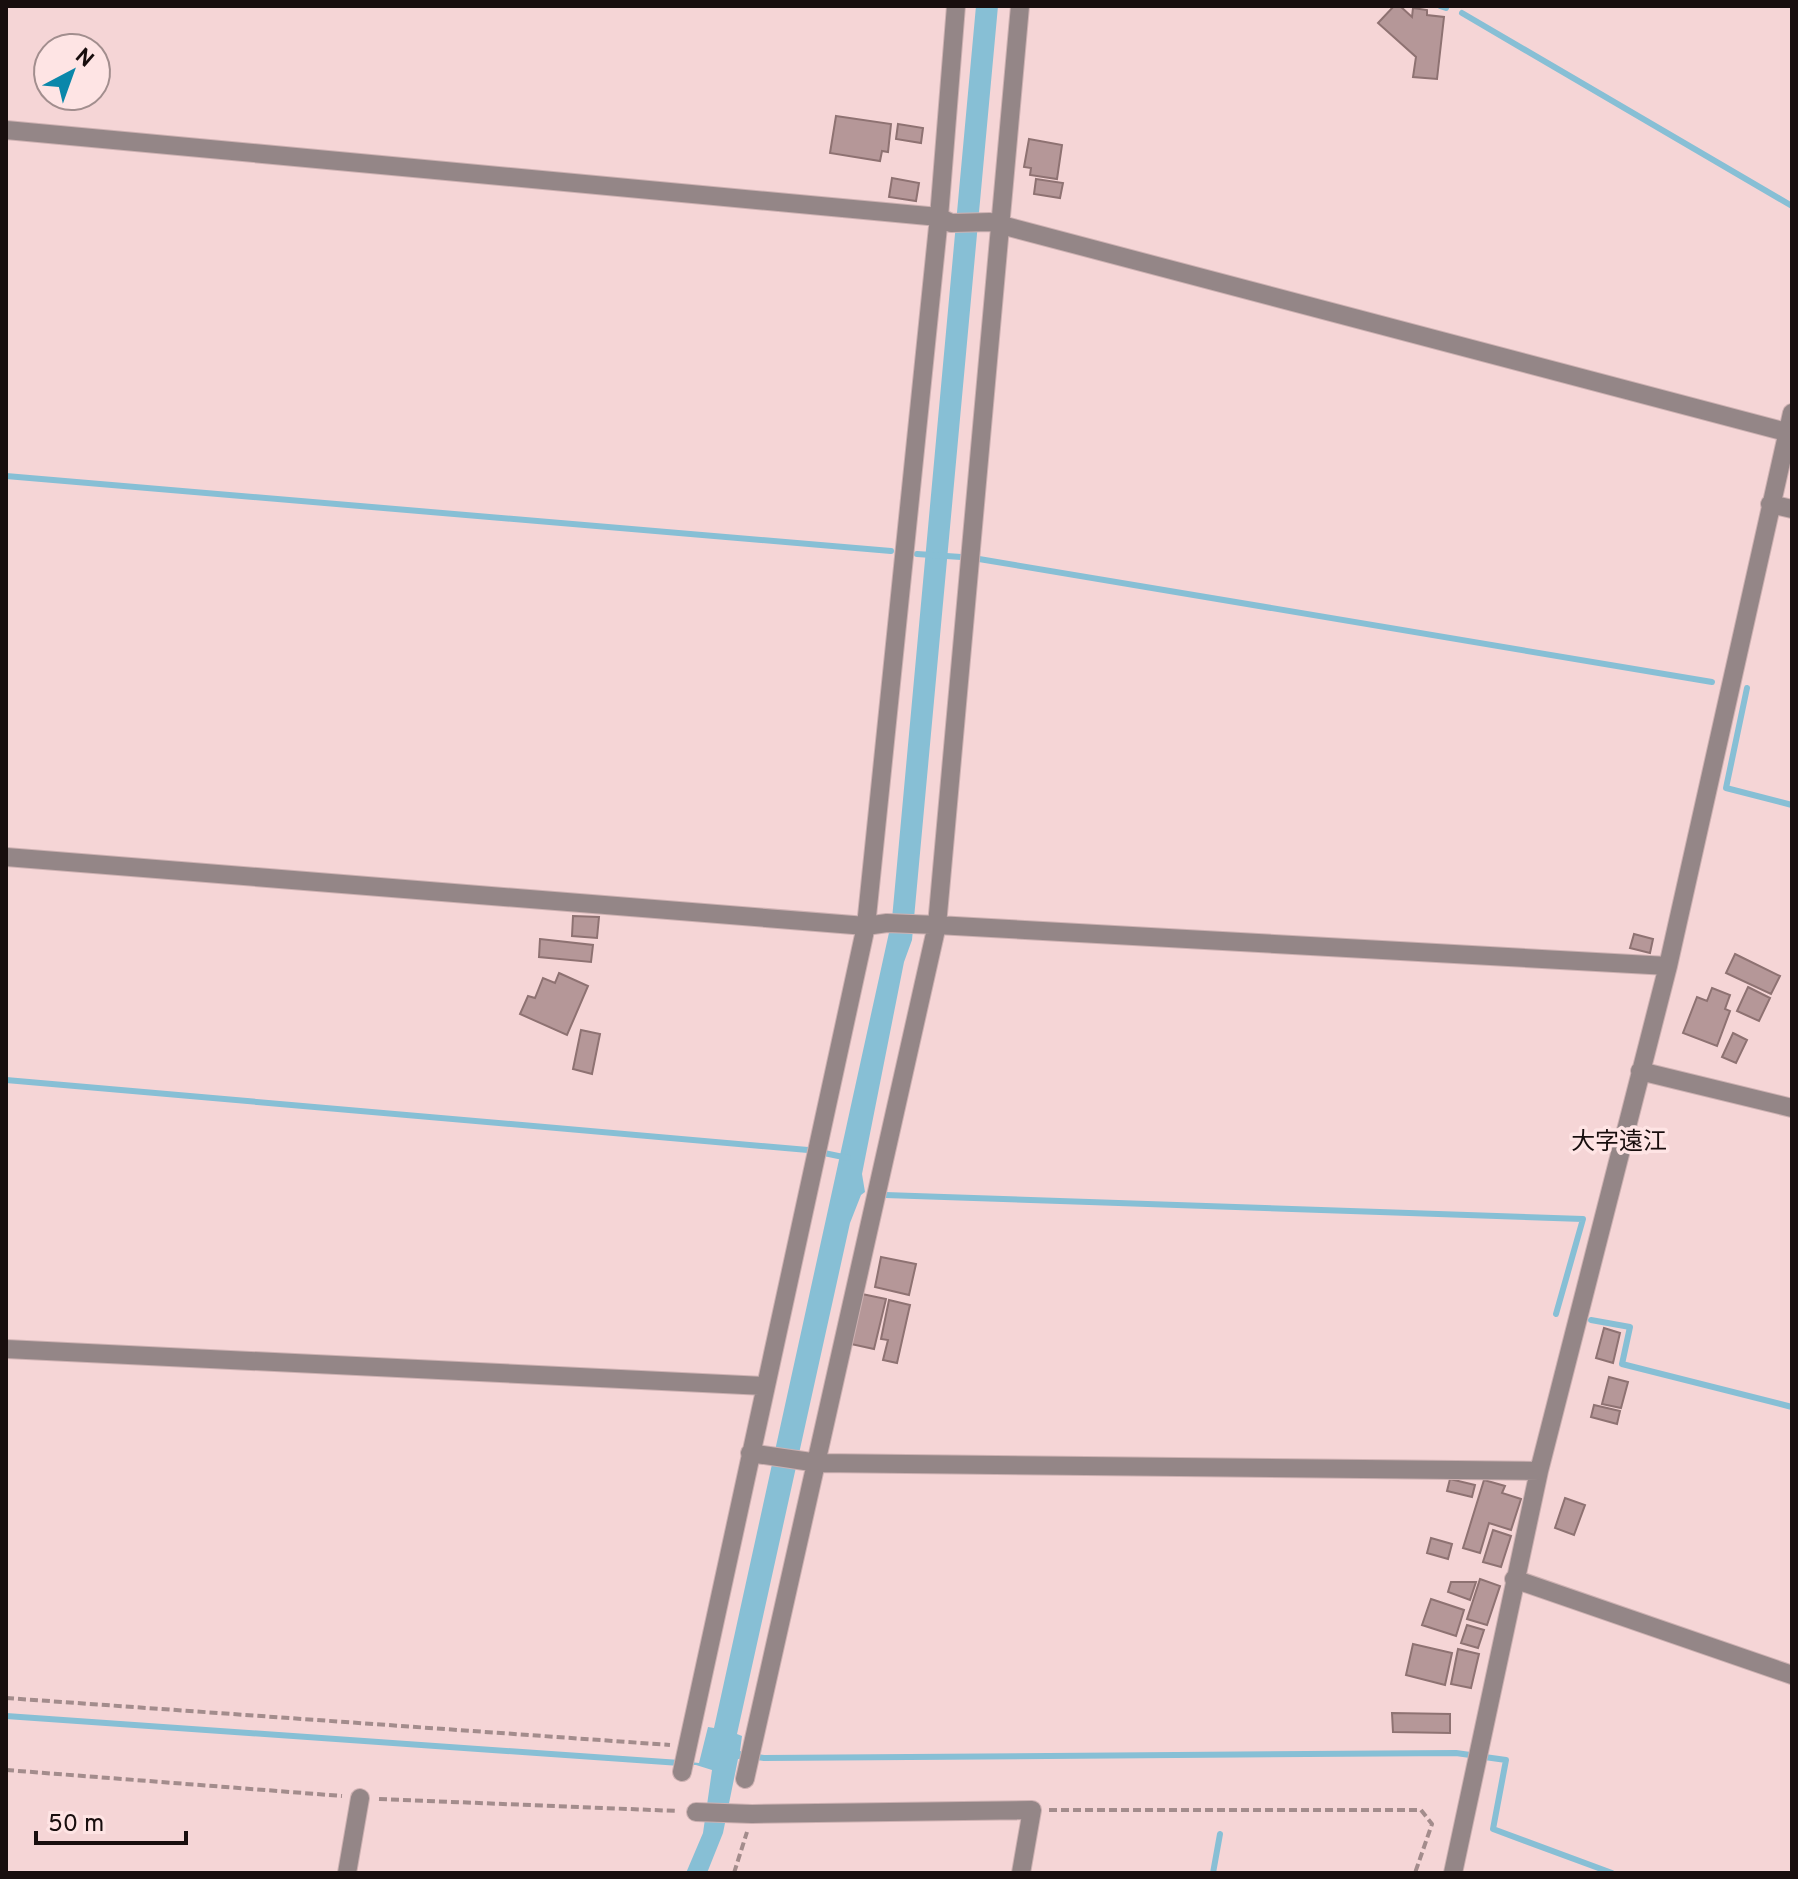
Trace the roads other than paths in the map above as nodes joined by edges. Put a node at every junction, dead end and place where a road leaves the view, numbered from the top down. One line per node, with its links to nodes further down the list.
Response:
1 (956, 6): 4 (street)
2 (1020, 6): 5 (street)
3 (6, 130): 4 (street)
4 (945, 220): 5 (street); 12 (street)
5 (995, 224): 7 (street); 11 (street)
6 (1792, 413): 7 (street)
7 (1786, 432): 8 (street)
8 (1770, 504): 9 (street); 13 (street)
9 (1792, 509)
10 (6, 857): 12 (street)
11 (931, 925): 12 (street); 13 (street); 19 (street)
12 (866, 926): 17 (street)
13 (1668, 966): 14 (street)
14 (1640, 1071): 15 (street); 20 (street)
15 (1792, 1108)
16 (6, 1349): 17 (street)
17 (765, 1386): 18 (street)
18 (757, 1453): 19 (street); 23 (street)
19 (811, 1462): 20 (street); 24 (street)
20 (1539, 1471): 21 (street)
21 (1514, 1579): 22 (street); 29 (street)
22 (1792, 1675)
23 (685, 1758)
24 (749, 1764)
25 (360, 1798): 27 (street)
26 (696, 1812): 28 (street)
27 (347, 1873)
28 (1021, 1873)
29 (1453, 1873)

